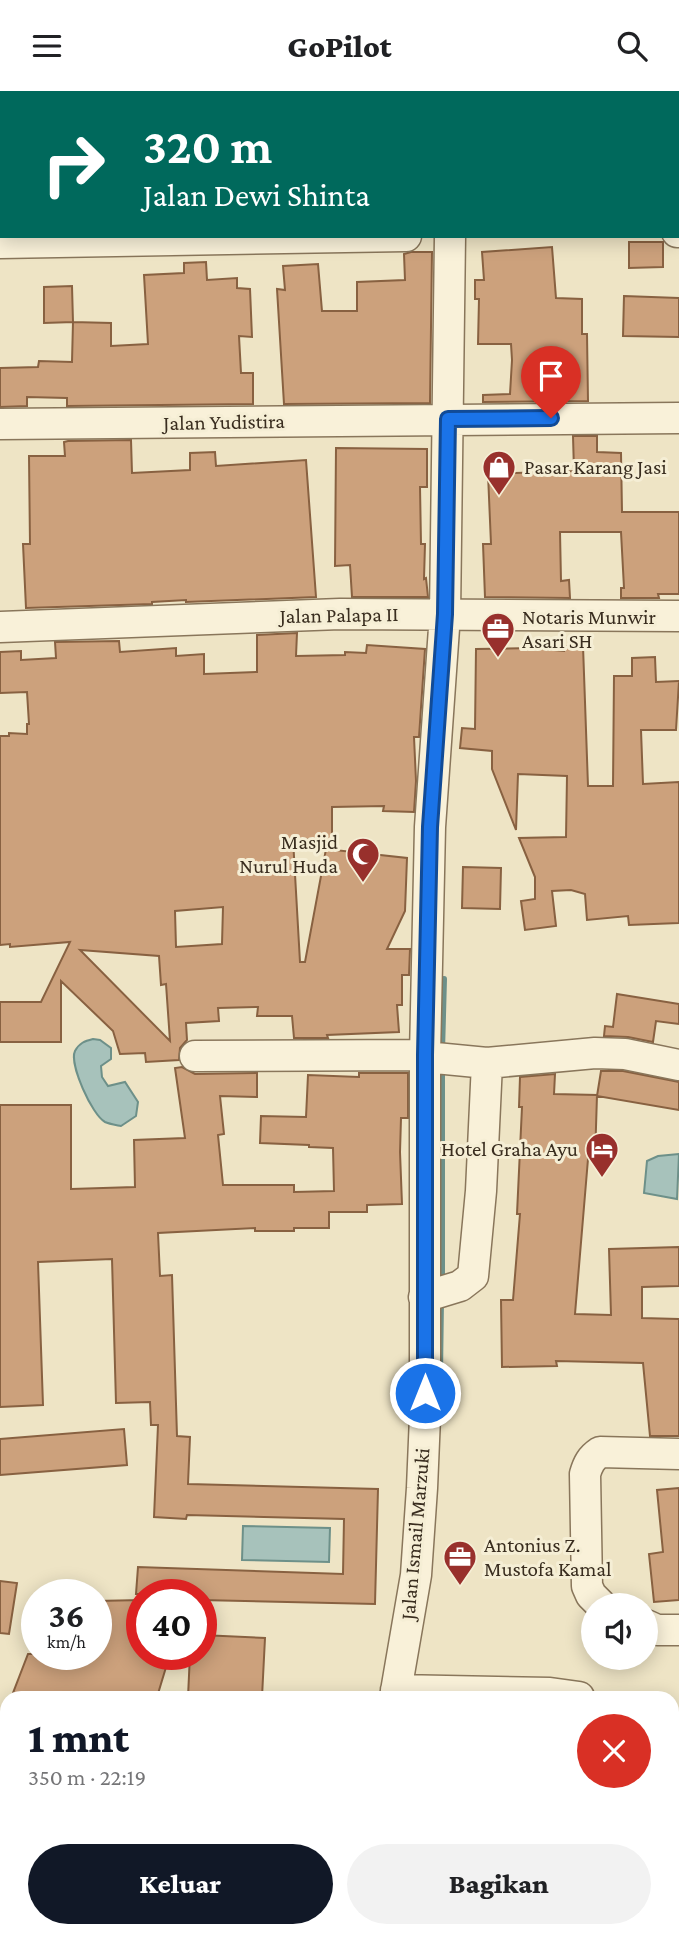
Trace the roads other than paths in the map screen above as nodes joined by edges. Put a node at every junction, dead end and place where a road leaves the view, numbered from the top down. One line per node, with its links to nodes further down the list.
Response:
1 (290, 238): 3 (street)
2 (450, 238): 5 (street, Jalan Ismail Marzuki)
3 (0, 243)
4 (679, 418): 5 (street, Jalan Yudistira)
5 (448, 419): 6 (street, Jalan Yudistira); 7 (street, Jalan Ismail Marzuki)
6 (0, 424)
7 (445, 614): 8 (street, Jalan Palapa II); 9 (street, Jalan Palapa II); 11 (street, Jalan Ismail Marzuki)
8 (679, 616)
9 (0, 627)
10 (195, 1056): 11 (street)
11 (447, 1059): 12 (street); 13 (street, Jalan Ismail Marzuki); 13 (street)
12 (679, 1065)
13 (440, 1292): 18 (street, Jalan Ismail Marzuki)
14 (679, 1454): 15 (street)
15 (590, 1593)
16 (658, 1630): 17 (street)
17 (679, 1630)
18 (397, 1691)

